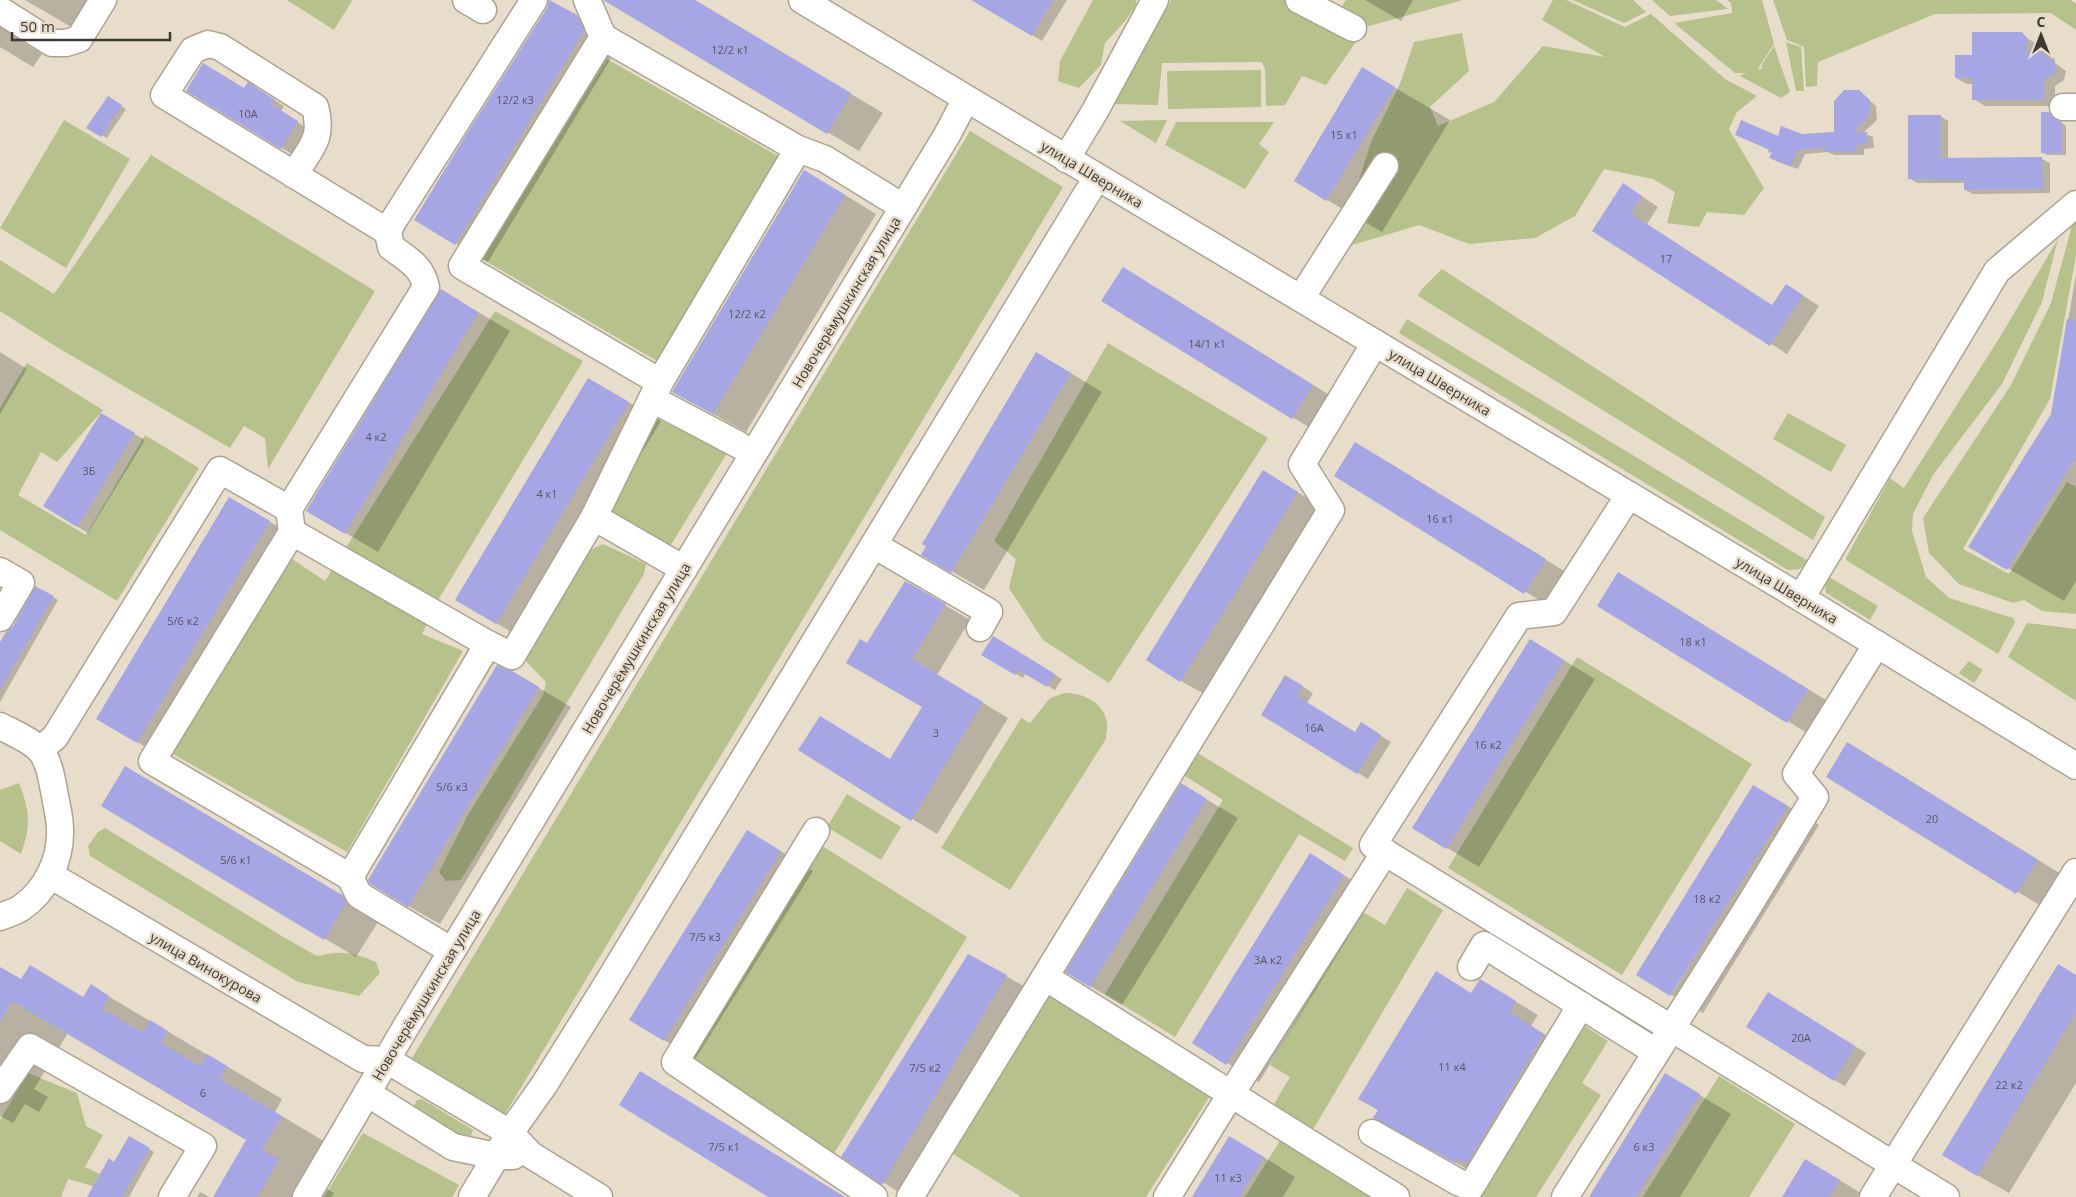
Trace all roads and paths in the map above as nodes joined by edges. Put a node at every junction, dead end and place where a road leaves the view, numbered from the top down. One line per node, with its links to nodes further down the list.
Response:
1 (103, 0): 7 (street)
2 (534, 0): 18 (street)
3 (587, 0): 9 (street)
4 (802, 0): 10 (street, улица Шверника)
5 (1155, 0): 12 (street)
6 (1300, 0): 8 (street)
7 (0, 10)
8 (1353, 28)
9 (603, 37): 11 (street); 19 (street)
10 (966, 99): 12 (street, улица Шверника); 17 (street, Новочерёмушкинская улица)
11 (798, 149): 17 (street); 23 (street)
12 (1066, 158): 15 (street, улица Шверника)
13 (1385, 166): 21 (street)
14 (294, 175): 14 (street); 18 (street)
15 (1097, 177): 21 (street, улица Шверника); 28 (street)
16 (2076, 204): 31 (street)
17 (903, 207): 29 (street, Новочерёмушкинская улица)
18 (388, 232): 20 (street)
19 (462, 266): 20 (street); 23 (street)
20 (423, 275): 27 (street)
21 (1301, 298): 22 (street, улица Шверника)
22 (1375, 343): 25 (street, улица Шверника); 47 (street)
23 (656, 391): 24 (street); 26 (street)
24 (739, 445)
25 (1629, 495): 31 (street, улица Шверника); 40 (street)
26 (594, 517): 29 (street); 34 (street)
27 (291, 521): 34 (street); 37 (street); 43 (street)
28 (874, 545): 33 (street); 55 (street)
29 (684, 569): 45 (street, Новочерёмушкинская улица)
30 (0, 571): 32 (street)
31 (1802, 598): 35 (street, улица Шверника)
32 (0, 618)
33 (980, 628)
34 (488, 644): 43 (street)
35 (1877, 644): 38 (street, улица Шверника); 49 (street)
36 (0, 726): 37 (street)
37 (40, 750): 42 (street)
38 (2076, 766)
39 (816, 831): 67 (street)
40 (1385, 852): 49 (street); 54 (street)
41 (2076, 872): 58 (street)
42 (50, 875): 44 (street); 51 (street, улица Винокурова)
43 (350, 878): 45 (street)
44 (0, 917)
45 (452, 951): 51 (street, Новочерёмушкинская улица)
46 (1471, 967): 48 (street)
47 (1045, 977): 54 (street); 62 (street)
48 (1581, 1005): 50 (street); 61 (street)
49 (1671, 1028): 50 (street); 58 (street)
50 (1656, 1052): 70 (street)
51 (375, 1060): 53 (street, Новочерёмушкинская улица); 55 (street, улица Винокурова)
52 (0, 1090): 63 (street)
53 (367, 1093): 57 (street); 64 (street, Новочерёмушкинская улица)
54 (1231, 1094): 60 (street); 68 (street)
55 (510, 1133): 56 (street, улица Винокурова); 57 (street)
56 (531, 1155): 57 (street); 66 (street, улица Винокурова)
57 (496, 1156): 65 (street)
58 (1893, 1164): 71 (street); 72 (street)
59 (1454, 1165): 61 (street)
60 (1351, 1169): 61 (street); 69 (street)
61 (1475, 1181)
62 (918, 1194)
63 (172, 1197)
64 (306, 1197)
65 (472, 1197)
66 (599, 1197)
67 (874, 1197)
68 (1167, 1197)
69 (1396, 1197)
70 (1565, 1197)
71 (1873, 1197)
72 (1946, 1197)

